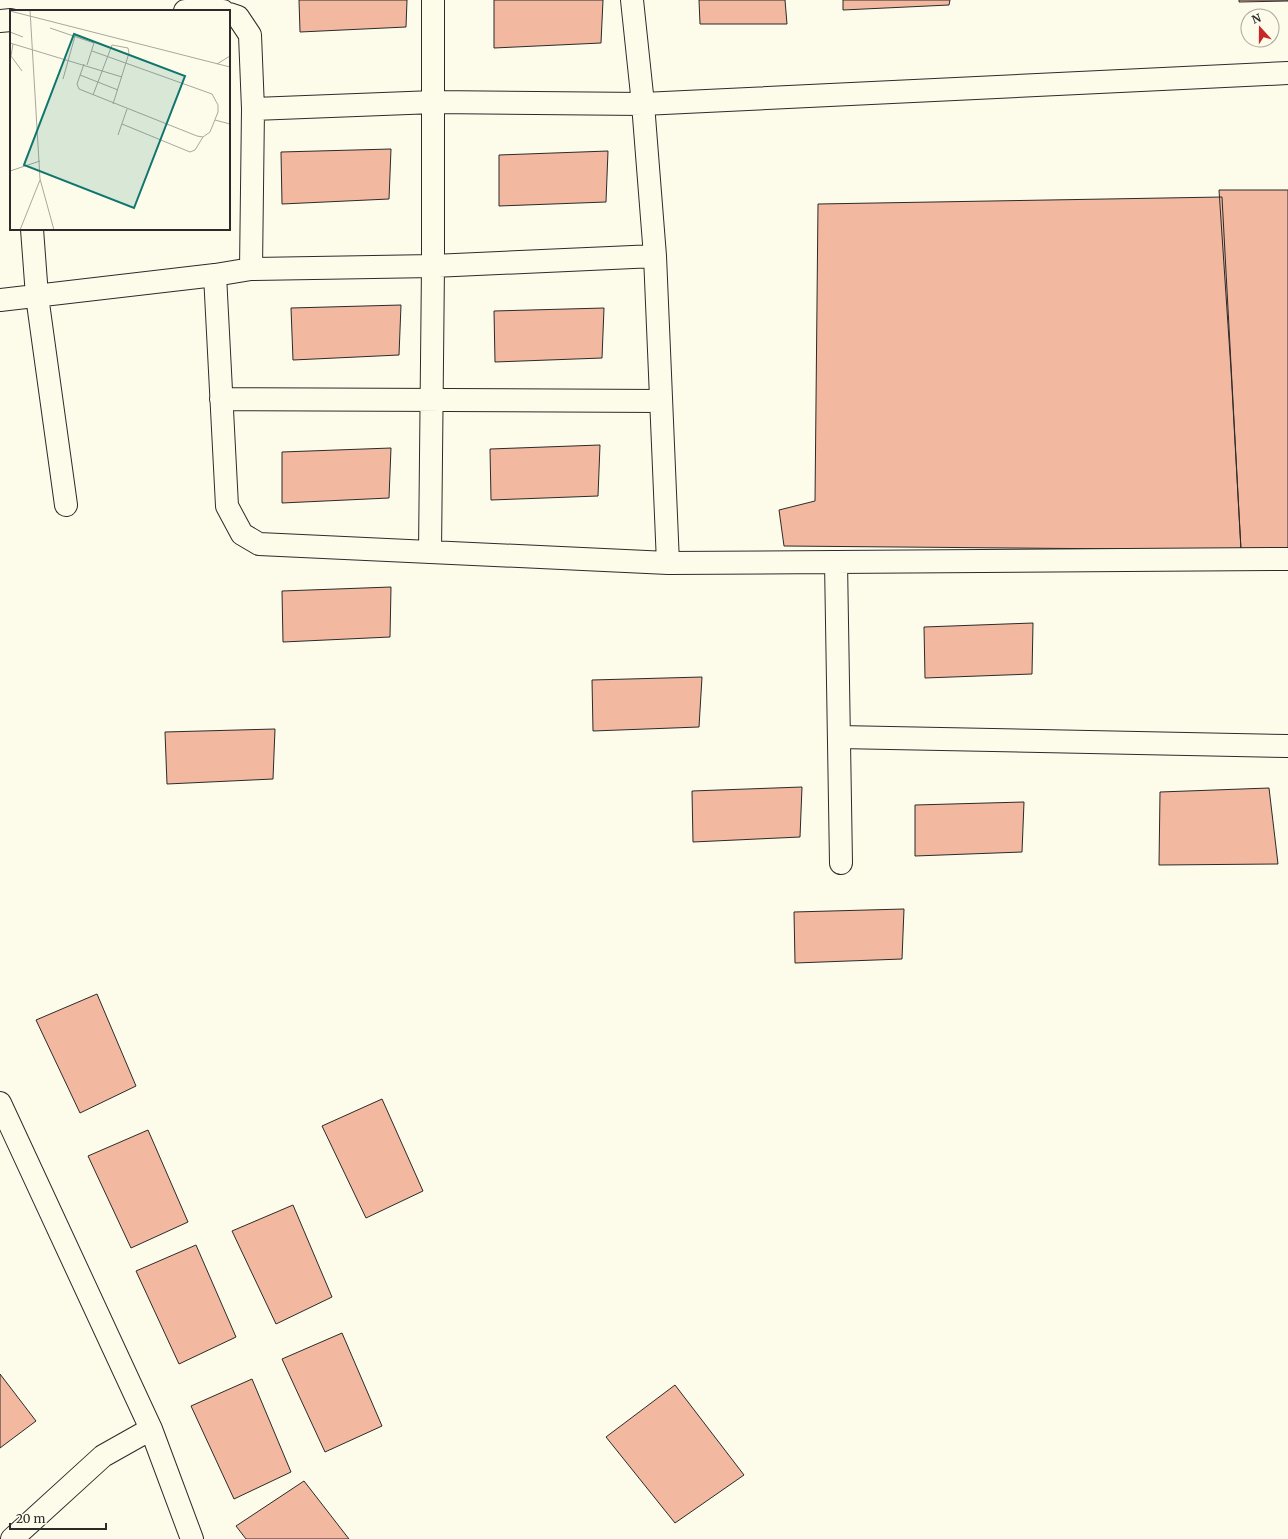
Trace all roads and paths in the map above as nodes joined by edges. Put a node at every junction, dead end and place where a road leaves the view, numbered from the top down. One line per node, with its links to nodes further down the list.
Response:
1 (433, 0): 7 (street)
2 (632, 0): 8 (street)
3 (230, 14): 9 (street)
4 (10, 20): 5 (street)
5 (0, 21)
6 (1288, 73): 8 (street)
7 (434, 102): 8 (street); 9 (street); 12 (street)
8 (643, 104): 11 (street)
9 (253, 109): 13 (street)
10 (32, 230): 15 (street)
11 (655, 256): 12 (street); 19 (street)
12 (433, 266): 13 (street); 18 (street)
13 (251, 269): 14 (street)
14 (215, 275): 15 (street); 17 (street)
15 (37, 296): 16 (street); 20 (street)
16 (0, 300)
17 (221, 398): 18 (street); 21 (street)
18 (431, 400): 19 (street); 21 (street)
19 (661, 401): 24 (street)
20 (66, 505)
21 (430, 552): 24 (street)
22 (1288, 559): 23 (street)
23 (836, 562): 24 (street); 25 (street)
24 (668, 563)
25 (838, 737): 26 (street); 27 (street)
26 (1288, 746)
27 (841, 863)
28 (0, 1103): 29 (street)
29 (151, 1429): 30 (street); 31 (street)
30 (12, 1539)
31 (192, 1539)

